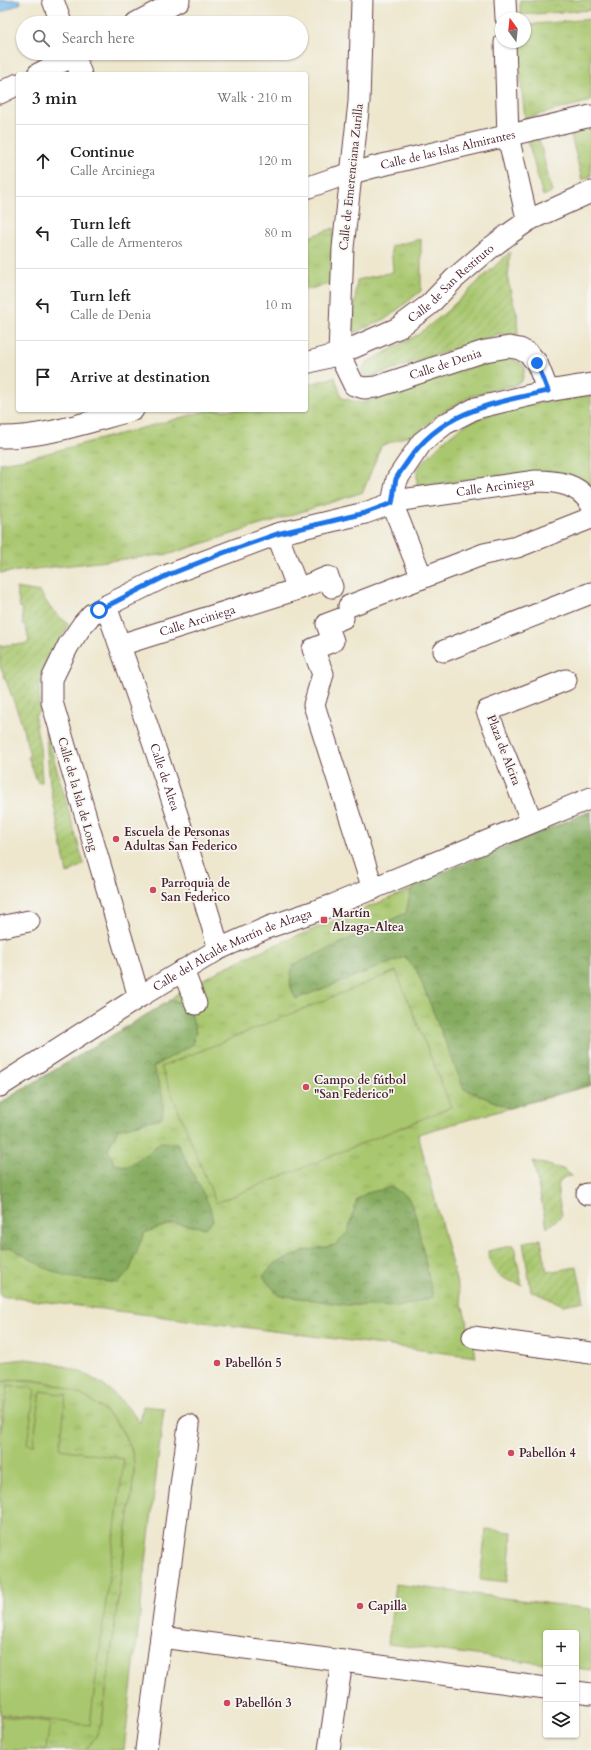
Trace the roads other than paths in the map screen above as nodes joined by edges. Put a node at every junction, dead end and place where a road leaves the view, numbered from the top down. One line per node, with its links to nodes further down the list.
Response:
1 (52, 0): 6 (street)
2 (179, 0): 7 (street)
3 (362, 0): 15 (street, Calle de Emerenciana Zurilla)
4 (505, 0): 5 (street)
5 (506, 12)
6 (58, 16)
7 (149, 16)
8 (505, 48): 14 (street)
9 (74, 60): 10 (street)
10 (43, 72)
11 (16, 85): 12 (street)
12 (0, 93)
13 (591, 116): 14 (street, Calle de las Islas Almirantes)
14 (508, 136): 15 (street, Calle de las Islas Almirantes); 18 (street)
15 (351, 173): 16 (street, Calle de las Islas Almirantes); 19 (street, Calle de Emerenciana Zurilla)
16 (308, 187)
17 (591, 192): 18 (street, Calle de San Restituto)
18 (529, 220): 19 (street, Calle de San Restituto)
19 (339, 354): 20 (street, Calle de San Restituto); 22 (street, Calle de Denia)
20 (308, 362)
21 (588, 385): 22 (street)
22 (548, 391): 25 (street)
23 (125, 412): 24 (street)
24 (0, 437)
25 (392, 503): 26 (street, Calle Arciniega); 28 (street, Calle Arciniega); 29 (street)
26 (591, 504)
27 (591, 518): 29 (street)
28 (277, 534): 31 (street); 33 (street, Calle Arciniega)
29 (422, 578): 39 (street)
30 (332, 587): 31 (street, Calle Arciniega)
31 (298, 589): 34 (street, Calle Arciniega)
32 (591, 593): 35 (street)
33 (106, 606): 34 (street, Calle de Altea); 44 (street, Calle de la Isla de Long)
34 (120, 645): 42 (street, Calle de Altea)
35 (444, 651)
36 (566, 680): 38 (street, Plaza de Alcira)
37 (591, 798): 38 (street, Calle del Alcalde Martín de Alzaga)
38 (532, 822): 39 (street, Calle del Alcalde Martín de Alzaga)
39 (373, 889): 42 (street, Calle del Alcalde Martín de Alzaga)
40 (29, 922): 41 (street)
41 (0, 928)
42 (219, 949): 43 (street, Calle del Alcalde Martín de Alzaga)
43 (183, 970): 44 (street, Calle del Alcalde Martín de Alzaga); 45 (street)
44 (139, 997): 46 (street, Calle del Alcalde Martín de Alzaga)
45 (196, 1004)
46 (0, 1086)
47 (473, 1337): 48 (street)
48 (591, 1353)
49 (189, 1425): 50 (street)
50 (161, 1637): 51 (street); 55 (street)
51 (342, 1661): 52 (street); 56 (street)
52 (543, 1688)
53 (579, 1692): 54 (street)
54 (591, 1694)
55 (146, 1750)
56 (329, 1750)

